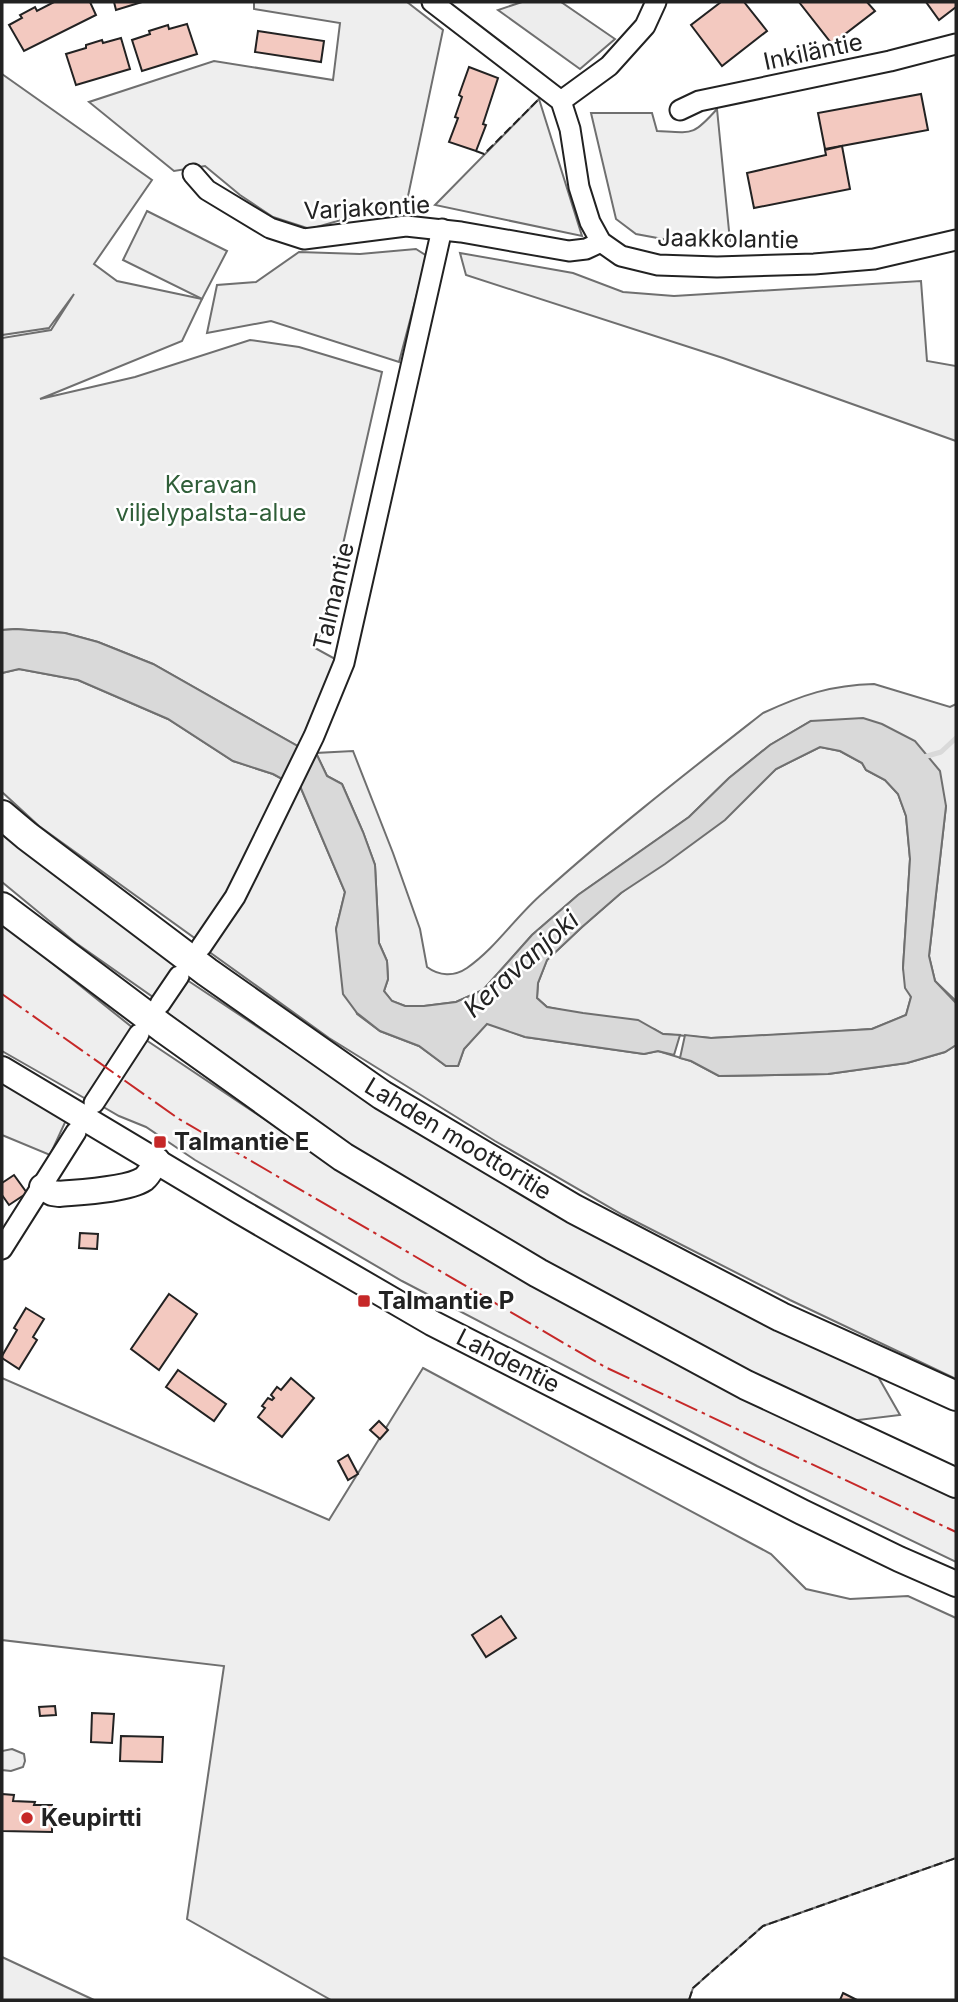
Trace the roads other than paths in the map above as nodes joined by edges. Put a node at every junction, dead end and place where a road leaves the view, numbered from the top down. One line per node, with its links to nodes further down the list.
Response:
1 (432, 2): 4 (street)
2 (656, 2): 4 (street)
3 (956, 44): 5 (street, Inkiläntie)
4 (561, 101): 9 (street)
5 (680, 110)
6 (193, 173): 7 (street, Varjakontie)
7 (442, 229): 9 (street, Varjakontie); 12 (street, Talmantie)
8 (956, 240): 9 (street, Jaakkolantie)
9 (601, 242)
10 (2, 815): 22 (highway, Lahden moottoritie)
11 (2, 907): 23 (highway)
12 (201, 947)
13 (179, 976): 14 (street)
14 (160, 1004)
15 (139, 1034): 17 (street)
16 (2, 1069): 19 (main road, Lahdentie)
17 (94, 1103)
18 (76, 1132): 20 (street)
19 (157, 1160): 20 (main road); 24 (main road, Lahdentie)
20 (42, 1187): 21 (street)
21 (2, 1249)
22 (956, 1396)
23 (956, 1483)
24 (956, 1584)

